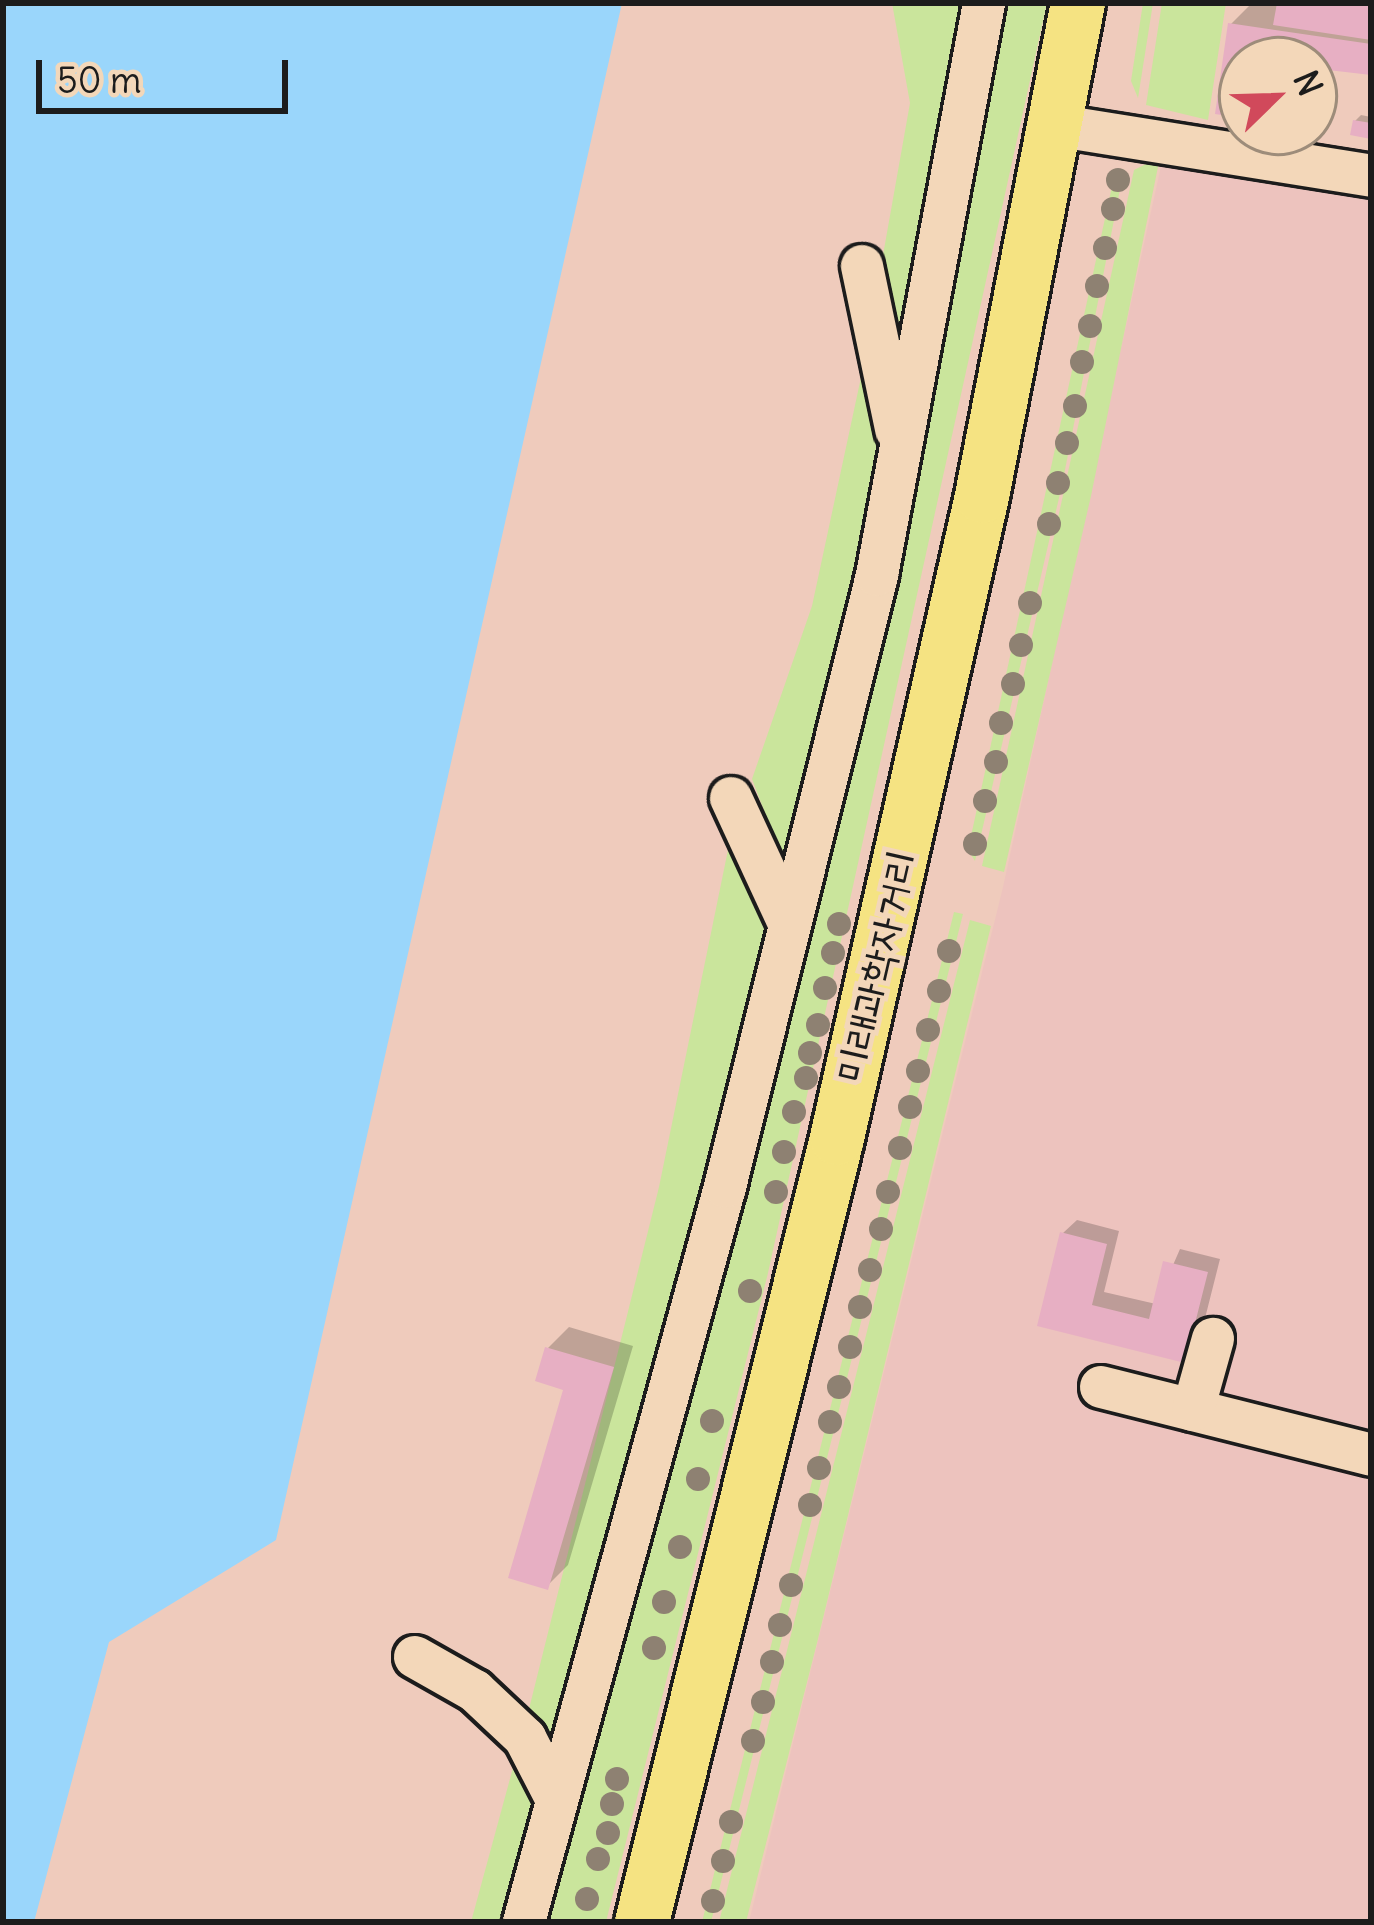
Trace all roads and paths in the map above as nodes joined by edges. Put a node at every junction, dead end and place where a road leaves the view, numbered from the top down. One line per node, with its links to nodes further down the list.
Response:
1 (984, 3): 6 (street)
2 (1078, 3): 3 (main road, 미래과학자거리)
3 (1054, 125): 4 (street); 16 (main road, 미래과학자거리)
4 (1371, 176)
5 (862, 266): 6 (street)
6 (900, 448): 8 (street)
7 (731, 798): 8 (street)
8 (788, 919): 14 (street)
9 (1213, 1339): 11 (street)
10 (1101, 1387): 11 (street)
11 (1193, 1410): 12 (street)
12 (1371, 1455)
13 (415, 1657): 14 (street)
14 (556, 1796): 15 (street)
15 (524, 1922)
16 (642, 1922)

